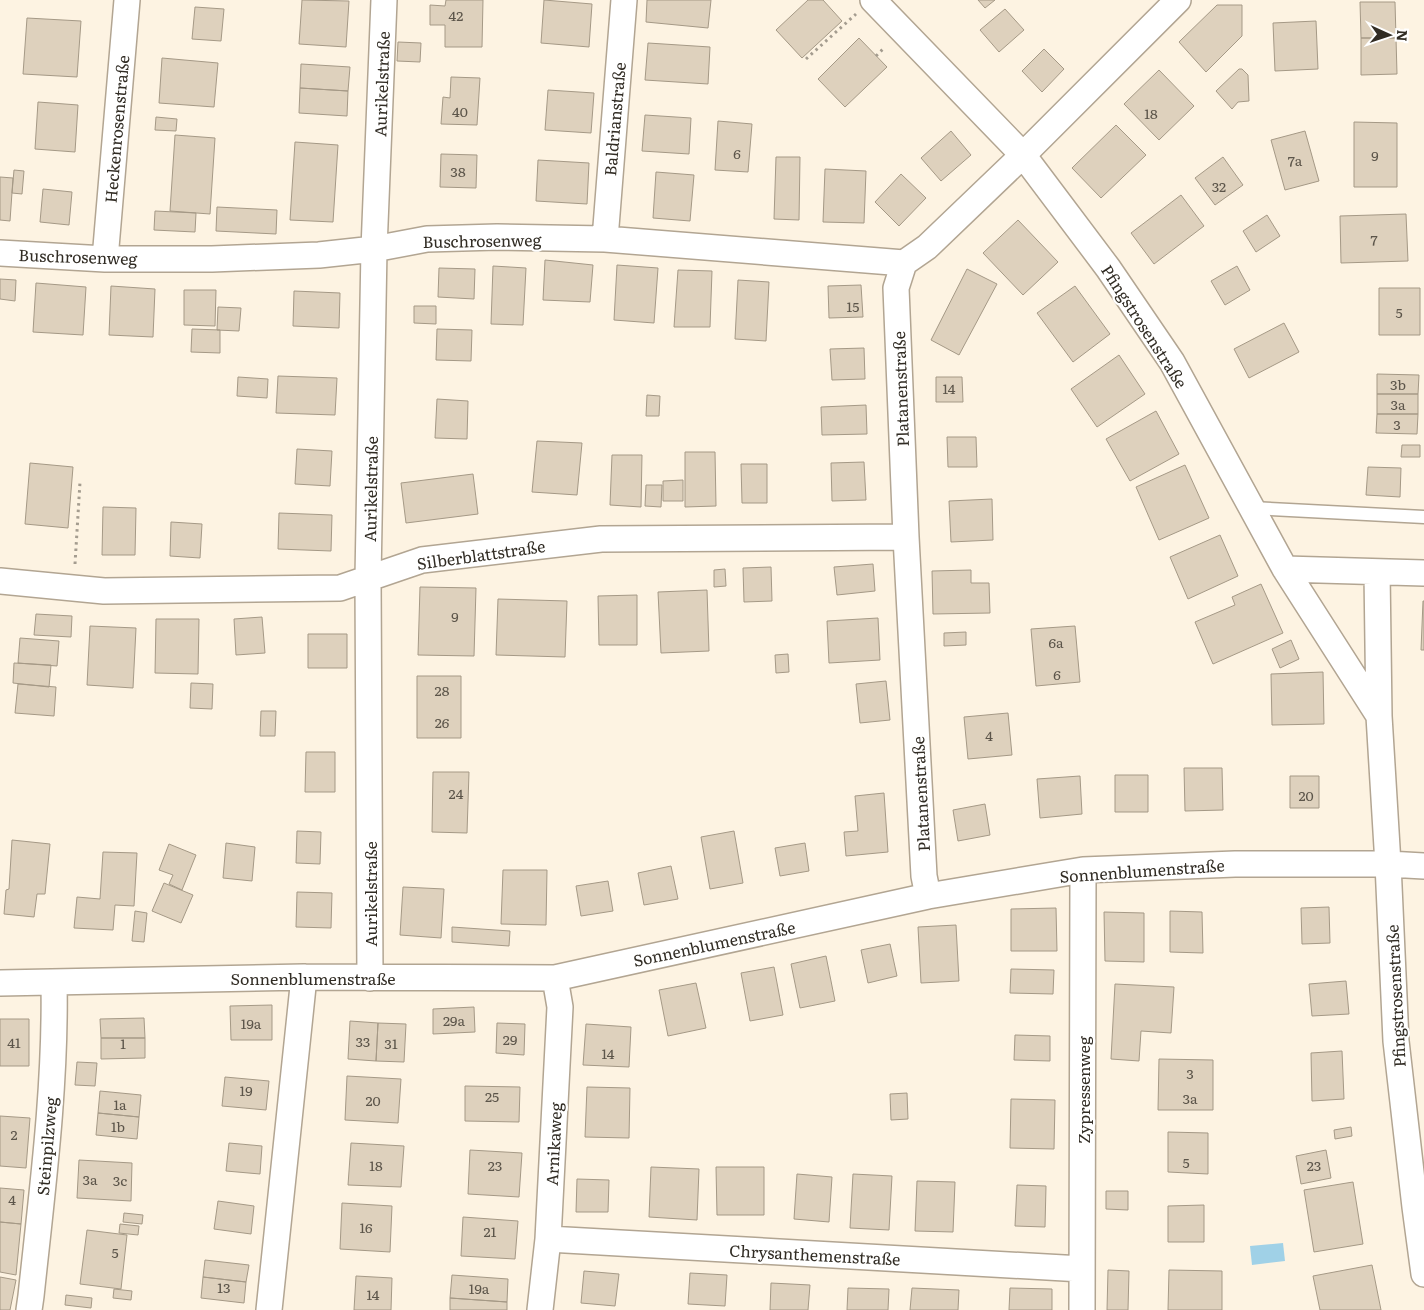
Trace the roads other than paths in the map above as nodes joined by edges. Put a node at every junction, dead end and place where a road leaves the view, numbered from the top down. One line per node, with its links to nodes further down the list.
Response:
1 (127, 0): 10 (street, Heckenrosenstraße)
2 (384, 0): 8 (street, Aurikelstraße)
3 (624, 0): 7 (street, Baldrianstraße)
4 (1178, 0): 6 (street)
5 (865, 7): 6 (street, Pfingstrosenstraße)
6 (1023, 155): 11 (street); 12 (street, Pfingstrosenstraße)
7 (605, 239): 8 (street, Buschrosenweg); 11 (street, Buschrosenweg)
8 (374, 249): 10 (street, Buschrosenweg); 18 (street, Aurikelstraße)
9 (0, 253): 10 (street, Buschrosenweg)
10 (105, 259)
11 (904, 263): 14 (street, Platanenstraße)
12 (1252, 508): 13 (lane); 15 (street, Pfingstrosenstraße)
13 (1424, 517)
14 (906, 537): 18 (street, Silberblattstraße); 24 (street, Platanenstraße)
15 (1285, 569): 16 (street); 20 (street, Pfingstrosenstraße)
16 (1377, 572): 17 (street); 20 (street, Pfingstrosenstraße)
17 (1424, 572)
18 (368, 578): 19 (street, Silberblattstraße); 26 (street, Aurikelstraße)
19 (0, 581)
20 (1379, 716): 21 (street, Pfingstrosenstraße)
21 (1388, 864): 22 (street, Sonnenblumenstraße); 23 (street, Sonnenblumenstraße); 30 (street, Pfingstrosenstraße)
22 (1424, 866)
23 (1083, 870): 24 (street, Sonnenblumenstraße); 32 (street, Zypressenweg)
24 (928, 896): 27 (street, Sonnenblumenstraße)
25 (304, 977): 26 (street, Sonnenblumenstraße); 29 (street, Sonnenblumenstraße); 35 (street)
26 (370, 978): 27 (street, Sonnenblumenstraße)
27 (555, 978): 31 (street, Arnikaweg)
28 (0, 982): 29 (street, Sonnenblumenstraße)
29 (54, 982): 34 (street, Steinpilzweg)
30 (1419, 1207): 33 (street, Pfingstrosenstraße)
31 (548, 1239): 32 (street, Chrysanthemenstraße); 36 (street, Arnikaweg)
32 (1082, 1268): 37 (street, Zypressenweg)
33 (1424, 1274)
34 (29, 1310)
35 (269, 1310)
36 (540, 1310)
37 (1082, 1310)

